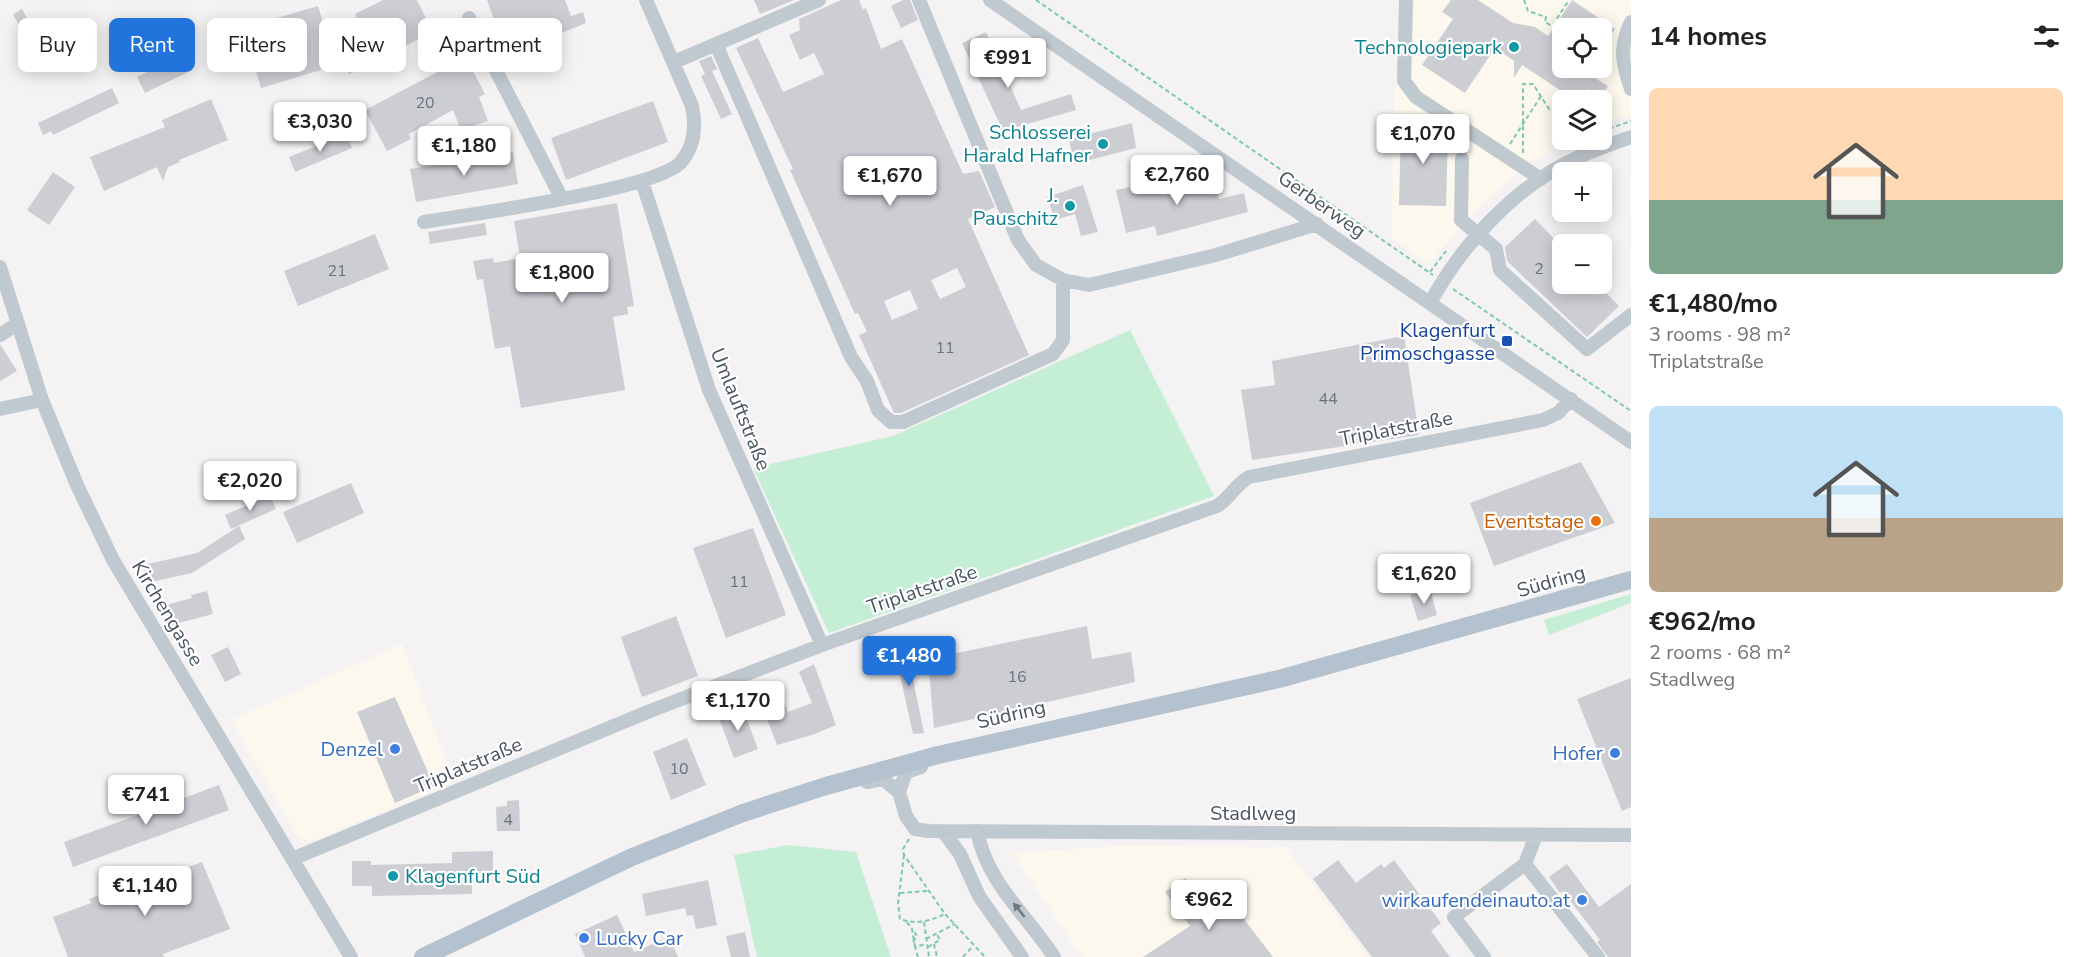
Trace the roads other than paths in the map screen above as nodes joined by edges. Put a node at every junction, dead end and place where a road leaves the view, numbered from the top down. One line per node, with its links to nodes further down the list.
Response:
1 (646, 0): 8 (street)
2 (819, 0): 7 (street)
3 (919, 0): 20 (street)
4 (990, 0): 17 (street, Gerberweg)
5 (1406, 0): 13 (street)
6 (1631, 22): 10 (street)
7 (716, 44): 8 (street); 20 (street)
8 (674, 62): 14 (street)
9 (497, 72): 15 (street)
10 (1631, 89)
11 (1631, 137): 13 (street)
12 (1462, 159): 18 (street)
13 (1541, 179): 18 (street)
14 (642, 181): 15 (street); 30 (street, Umlauftstraße)
15 (562, 199): 16 (street)
16 (424, 222)
17 (1317, 224): 20 (street); 21 (street, Gerberweg)
18 (1477, 236): 21 (street); 22 (street)
19 (0, 267): 23 (street, Kirchengasse)
20 (1063, 280)
21 (1430, 303): 25 (street, Gerberweg)
22 (1631, 315)
23 (17, 324): 24 (street); 26 (street, Kirchengasse)
24 (0, 335)
25 (1571, 399): 28 (street, Gerberweg); 30 (street, Triplatstraße)
26 (42, 400): 27 (street); 38 (street, Kirchengasse)
27 (0, 409)
28 (1631, 442)
29 (1631, 580): 31 (main road, Südring)
30 (822, 645): 38 (street, Triplatstraße)
31 (938, 755): 32 (main road, Südring); 33 (street)
32 (826, 786): 33 (street); 41 (main road, Südring)
33 (899, 792): 34 (street, Stadlweg)
34 (943, 831): 35 (street, Stadlweg); 42 (street)
35 (977, 831): 36 (street, Stadlweg); 43 (street, one-way to 35)
36 (1536, 835): 37 (street, Stadlweg); 39 (street)
37 (1631, 835)
38 (292, 859): 40 (street, Kirchengasse)
39 (1525, 864): 44 (street); 45 (street)
40 (351, 957)
41 (423, 957)
42 (1022, 957)
43 (1054, 957)
44 (1484, 957)
45 (1598, 957)

